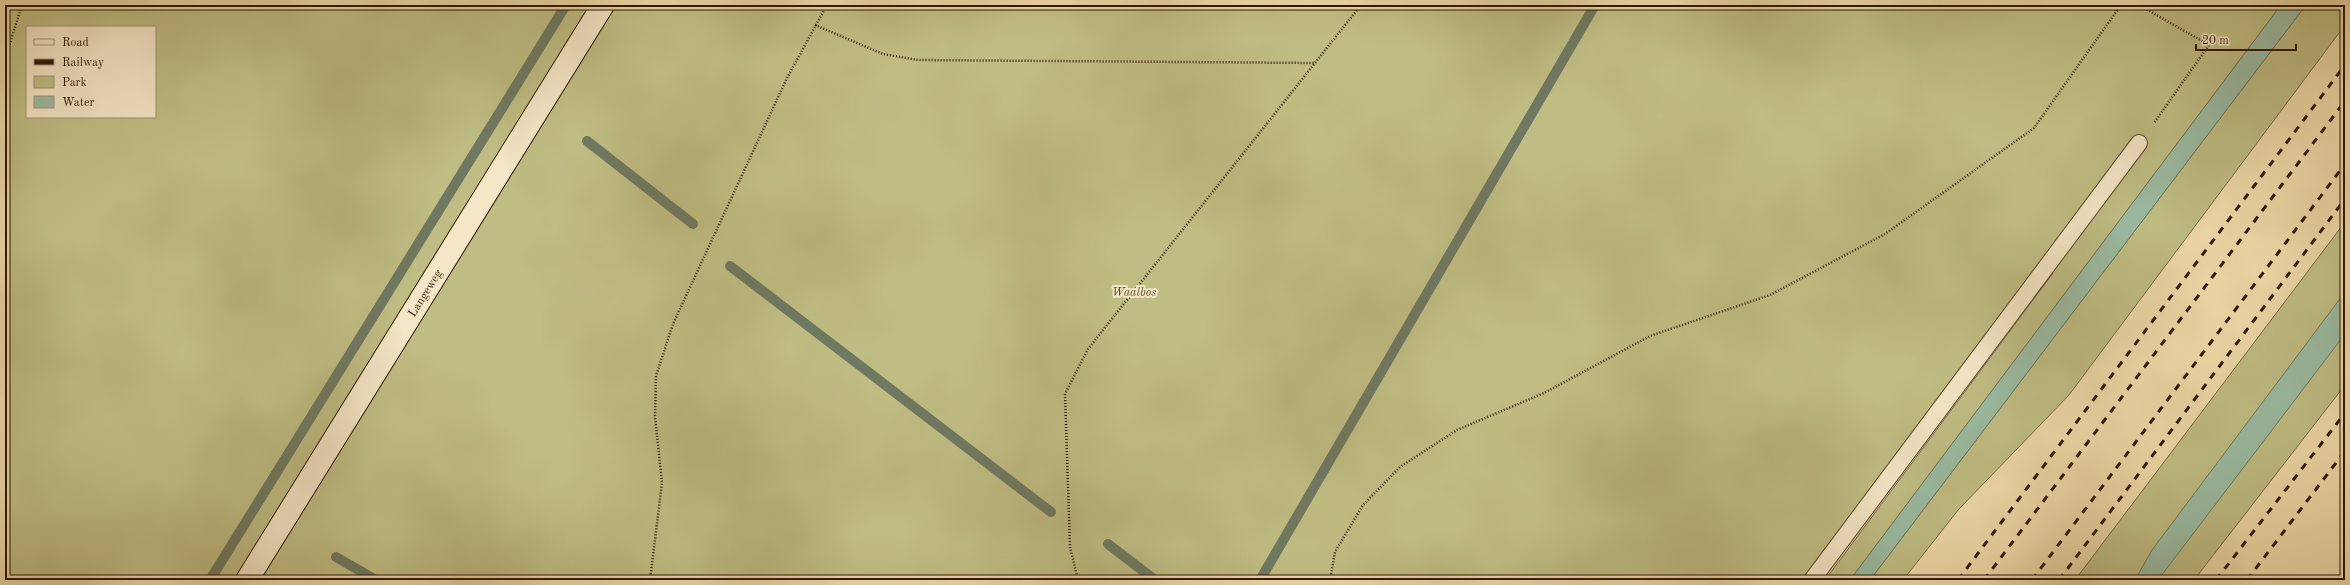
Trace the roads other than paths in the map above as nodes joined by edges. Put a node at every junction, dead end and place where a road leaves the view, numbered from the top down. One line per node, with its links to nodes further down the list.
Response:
1 (603, 5): 3 (main road, Langeweg)
2 (2139, 142): 4 (lane)
3 (247, 580)
4 (1812, 580)

